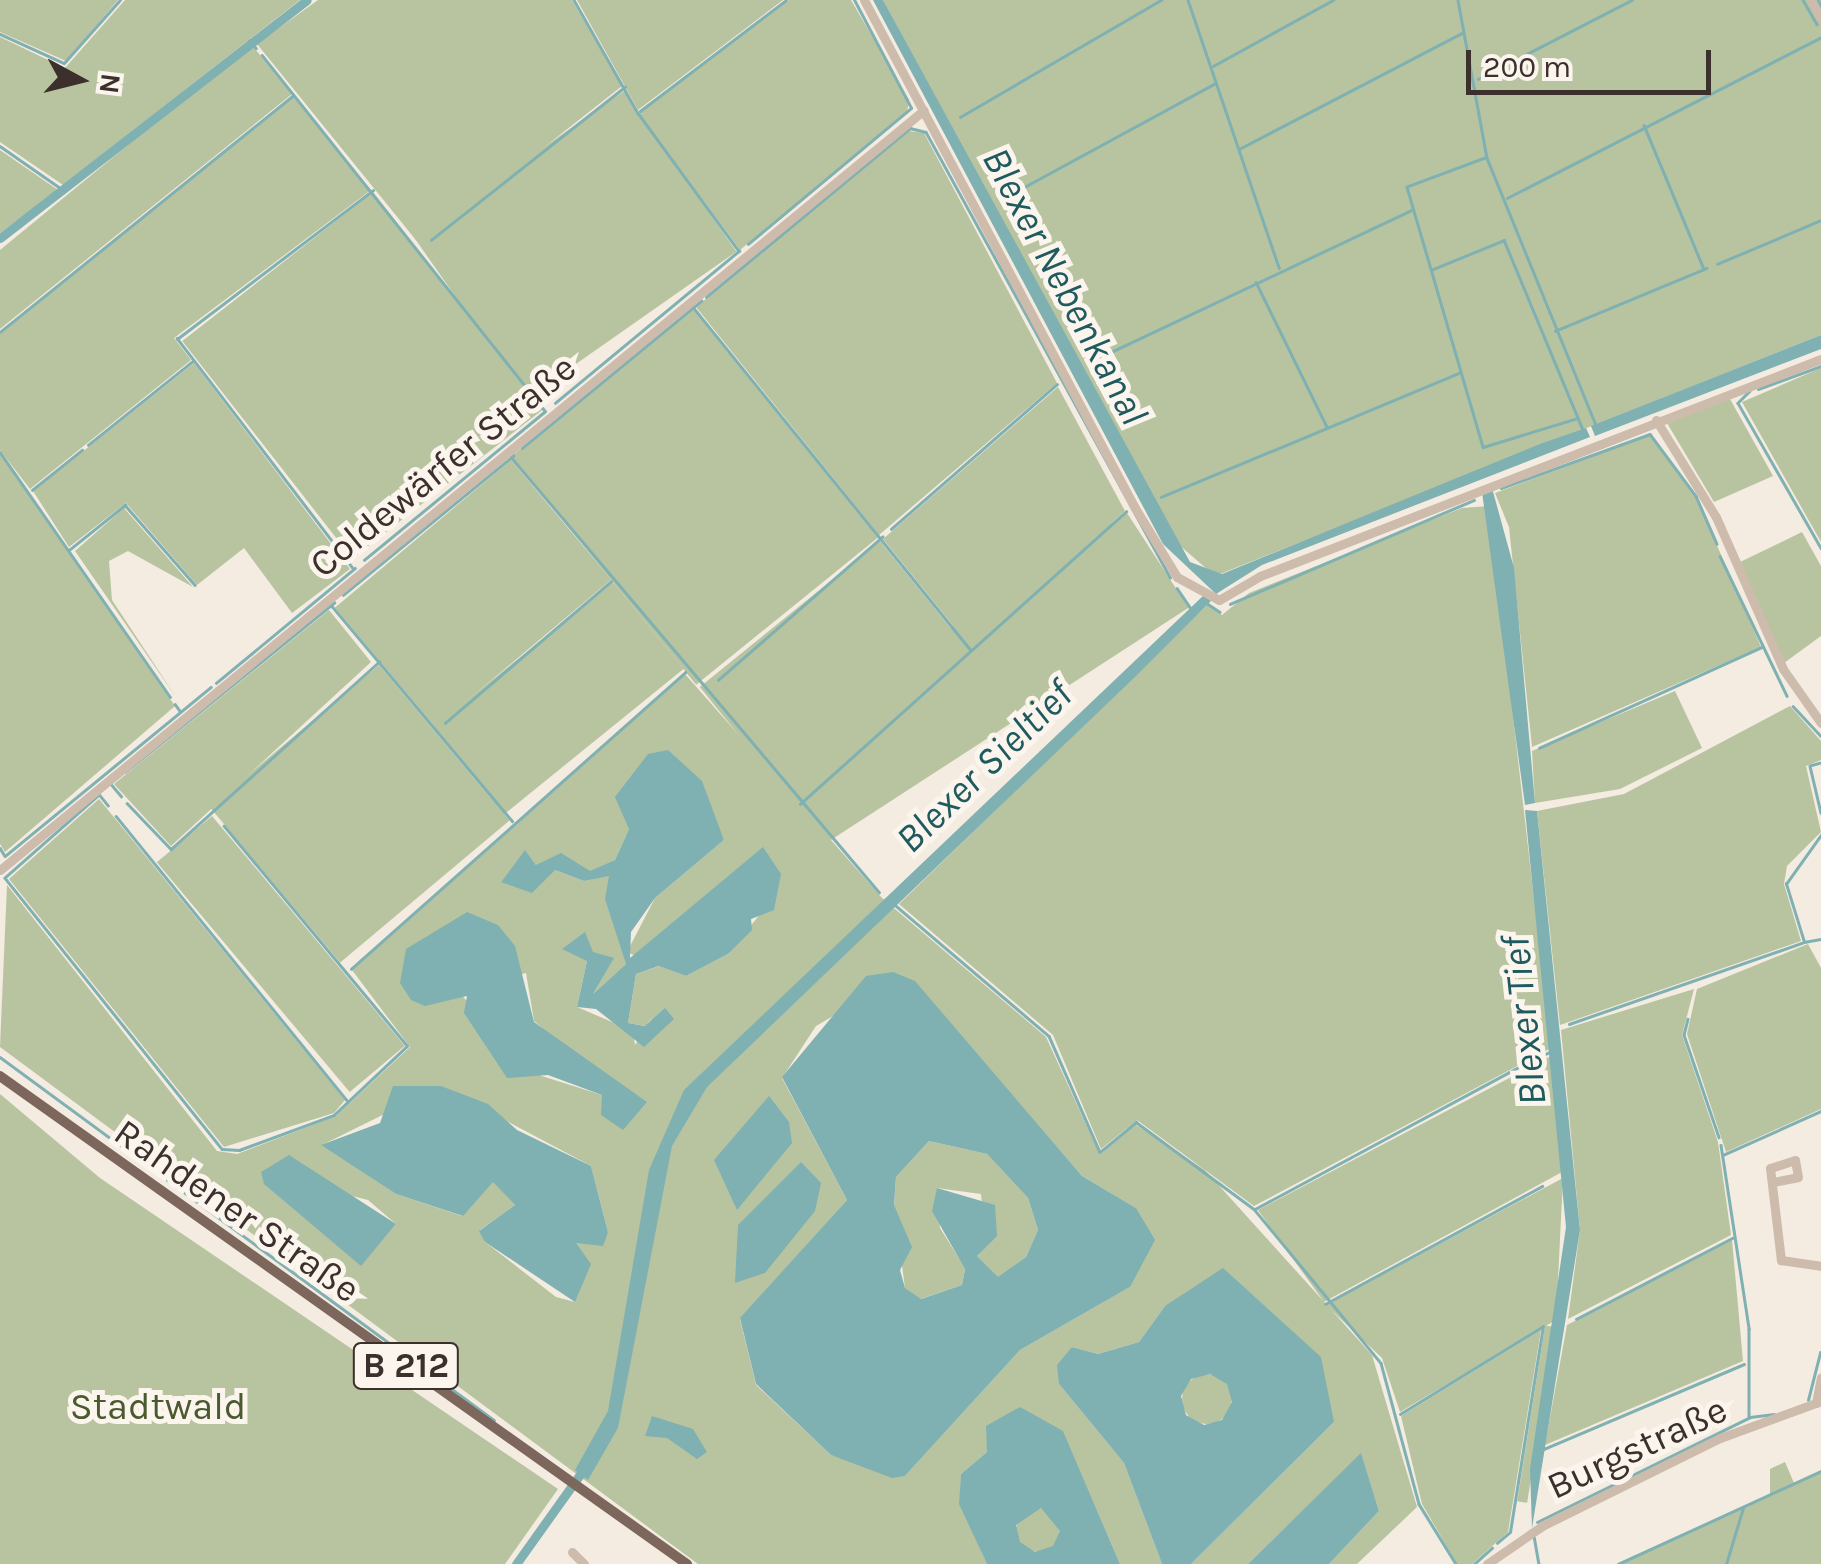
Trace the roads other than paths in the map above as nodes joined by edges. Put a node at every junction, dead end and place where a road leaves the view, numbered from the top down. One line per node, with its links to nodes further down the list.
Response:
1 (864, 0): 4 (street)
2 (1811, 0): 3 (street)
3 (1821, 19)
4 (924, 110): 6 (street); 8 (street, Coldewärfer Straße)
5 (1821, 359): 6 (street)
6 (1656, 420): 7 (street)
7 (1821, 724)
8 (0, 870)
9 (0, 1076): 16 (main road, Rahdener Straße / B 212)
10 (1772, 1182): 10 (street); 11 (street)
11 (1821, 1266)
12 (1821, 1377): 13 (street)
13 (1819, 1404): 17 (street, Burgstraße)
14 (572, 1552): 15 (street)
15 (584, 1564)
16 (687, 1564)
17 (1487, 1564)

